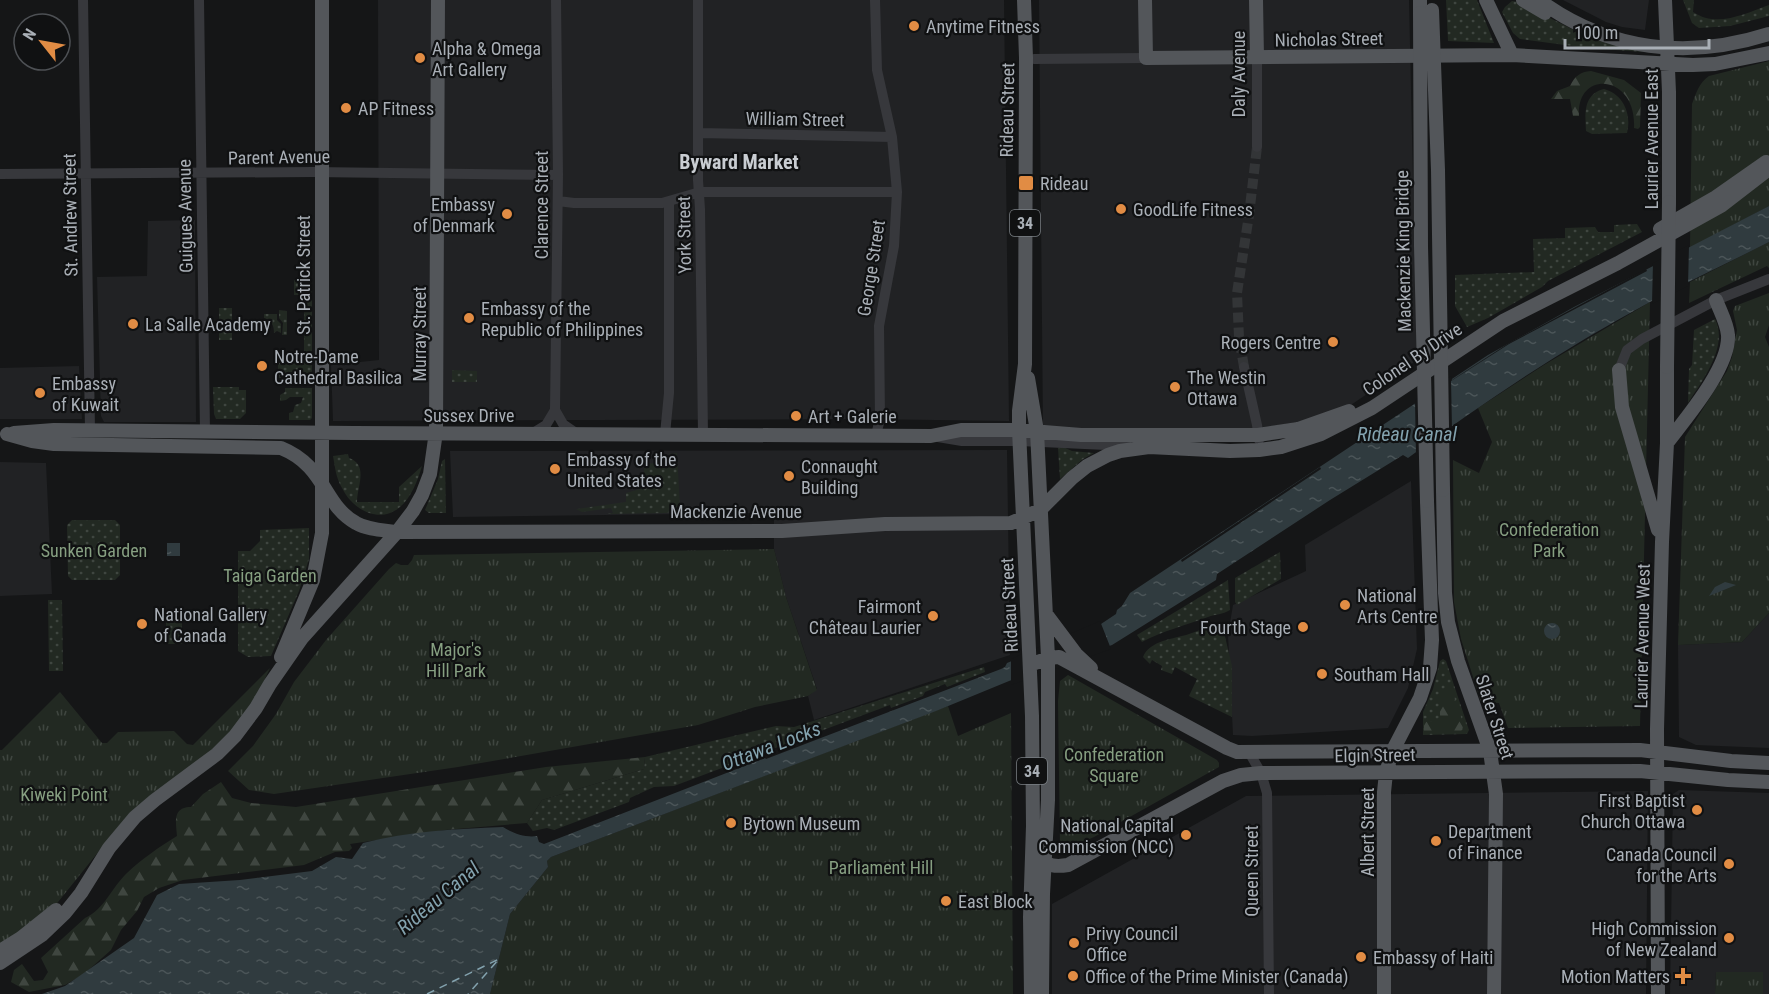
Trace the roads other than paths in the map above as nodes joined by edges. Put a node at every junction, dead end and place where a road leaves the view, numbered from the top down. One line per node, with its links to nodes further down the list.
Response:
1 (83, 0): 33 (street, St. Andrew Street)
2 (199, 0): 35 (street, Guigues Avenue)
3 (322, 0): 32 (main road, St. Patrick Street)
4 (438, 0): 36 (main road, Murray Street)
5 (556, 0): 37 (street, Clarence Street)
6 (698, 0): 27 (street, York Street)
7 (875, 0): 28 (street, George Street)
8 (1024, 0): 45 (main road, Rideau Street / 34)
9 (1145, 0): 24 (main road)
10 (1256, 0): 23 (main road, Daly Avenue)
11 (1486, 0): 17 (main road)
12 (1499, 0): 17 (main road)
13 (1523, 0): 18 (main road)
14 (1539, 0): 18 (main road)
15 (1665, 0): 20 (main road, Laurier Avenue East)
16 (1426, 6): 66 (main road, Mackenzie King Bridge, bridge); 67 (main road, Mackenzie King Bridge, bridge)
17 (1492, 13): 22 (main road)
18 (1570, 21): 20 (main road)
19 (1769, 34): 20 (main road)
20 (1668, 48): 26 (main road, Laurier Avenue East)
21 (1769, 53): 26 (main road, Nicholas Street)
22 (1512, 55): 23 (main road, Nicholas Street); 26 (main road, Nicholas Street)
23 (1257, 57): 24 (main road, Nicholas Street); 29 (street, Daly Avenue)
24 (1146, 58): 25 (street)
25 (1034, 59)
26 (1668, 64): 42 (main road, Laurier Avenue East, bridge)
27 (698, 133): 28 (street, William Street); 38 (street, York Street)
28 (892, 138): 39 (street, George Street)
29 (1257, 147)
30 (1769, 160): 60 (main road, Colonel By Drive)
31 (1769, 169): 64 (main road, Colonel By Drive)
32 (321, 172): 35 (street, Parent Avenue); 36 (street, Parent Avenue); 52 (main road, St. Patrick Street)
33 (86, 173): 34 (street, Parent Avenue); 35 (street, Parent Avenue); 49 (street, St. Andrew Street)
34 (0, 174)
35 (201, 174): 50 (street, Guigues Avenue)
36 (438, 174): 37 (street, Parent Avenue); 51 (main road, Murray Street)
37 (558, 175): 40 (street, Clarence Street)
38 (700, 192): 39 (street); 41 (street); 57 (street, York Street)
39 (897, 192): 58 (street, George Street)
40 (558, 201): 41 (street); 48 (street, Clarence Street)
41 (669, 202): 56 (street, York Street)
42 (1669, 279): 62 (main road, Laurier Avenue West, bridge)
43 (1769, 279): 44 (street)
44 (1716, 300): 47 (street); 62 (main road)
45 (1025, 364): 59 (main road, Rideau Street / 34); 61 (main road, Rideau Street / 34)
46 (1244, 367): 60 (street)
47 (1619, 370): 71 (main road)
48 (555, 410): 53 (street); 54 (street)
49 (90, 430): 50 (main road, Sussex Drive); 55 (main road, Sussex Drive)
50 (205, 432): 52 (main road, Sussex Drive)
51 (436, 432): 52 (main road, Sussex Drive); 53 (main road, Sussex Drive); 70 (main road, Murray Street)
52 (322, 433): 65 (main road, St. Patrick Street)
53 (533, 433): 54 (main road, Sussex Drive)
54 (576, 433): 56 (main road, Sussex Drive)
55 (4, 434): 65 (main road, Sussex Drive)
56 (665, 434): 57 (main road, Sussex Drive)
57 (703, 434): 58 (main road, Sussex Drive)
58 (876, 435): 59 (main road, Sussex Drive)
59 (1020, 435): 61 (main road, Sussex Drive); 69 (main road, Rideau Street / 34)
60 (1258, 435): 61 (main road, Colonel By Drive); 64 (street)
61 (1037, 436): 63 (street, Colonel By Drive); 68 (main road, Rideau Street / 34)
62 (1667, 443): 71 (main road, Laurier Avenue West)
63 (1149, 447): 64 (main road, Colonel By Drive); 68 (main road, Mackenzie Avenue)
64 (1259, 450)
65 (322, 481): 70 (main road, Mackenzie Avenue); 76 (main road, St. Patrick Street)
66 (1443, 490): 77 (main road, Slater Street)
67 (1427, 501): 80 (main road, Albert Street)
68 (1040, 510): 69 (main road, Mackenzie Avenue); 72 (main road, Rideau Street / 34)
69 (1023, 518): 70 (main road, Mackenzie Avenue); 74 (main road, Rideau Street / 34)
70 (397, 532): 76 (main road, Murray Street)
71 (1662, 543): 78 (main road, Laurier Avenue West)
72 (1046, 613): 73 (main road, Rideau Street / 34); 75 (main road, Elgin Street)
73 (1048, 658): 74 (main road); 75 (main road, Elgin Street); 88 (main road, 34)
74 (1030, 665): 87 (main road, 34)
75 (1109, 683): 79 (main road, Elgin Street)
76 (270, 684): 89 (main road)
77 (1490, 751): 78 (main road, Elgin Street); 80 (main road, Elgin Street); 82 (main road, Slater Street)
78 (1658, 751): 81 (main road, Elgin Street); 83 (main road, Laurier Avenue West)
79 (1249, 752): 80 (main road, Elgin Street); 84 (street, Queen Street)
80 (1392, 752): 85 (main road, Albert Street)
81 (1769, 763)
82 (1494, 770): 83 (main road, Elgin Street); 85 (main road, Elgin Street); 95 (main road, Slater Street)
83 (1659, 772): 86 (main road, Elgin Street); 96 (main road, Laurier Avenue West)
84 (1261, 773): 85 (main road, Elgin Street); 88 (main road, Elgin Street); 93 (street, Queen Street)
85 (1386, 773): 94 (main road, Albert Street)
86 (1769, 782)
87 (1033, 826): 88 (main road); 91 (main road, 34)
88 (1045, 864): 92 (main road, 34)
89 (9, 950): 90 (main road)
90 (0, 963)
91 (1031, 994)
92 (1042, 994)
93 (1269, 994)
94 (1384, 994)
95 (1494, 994)
96 (1658, 994)

